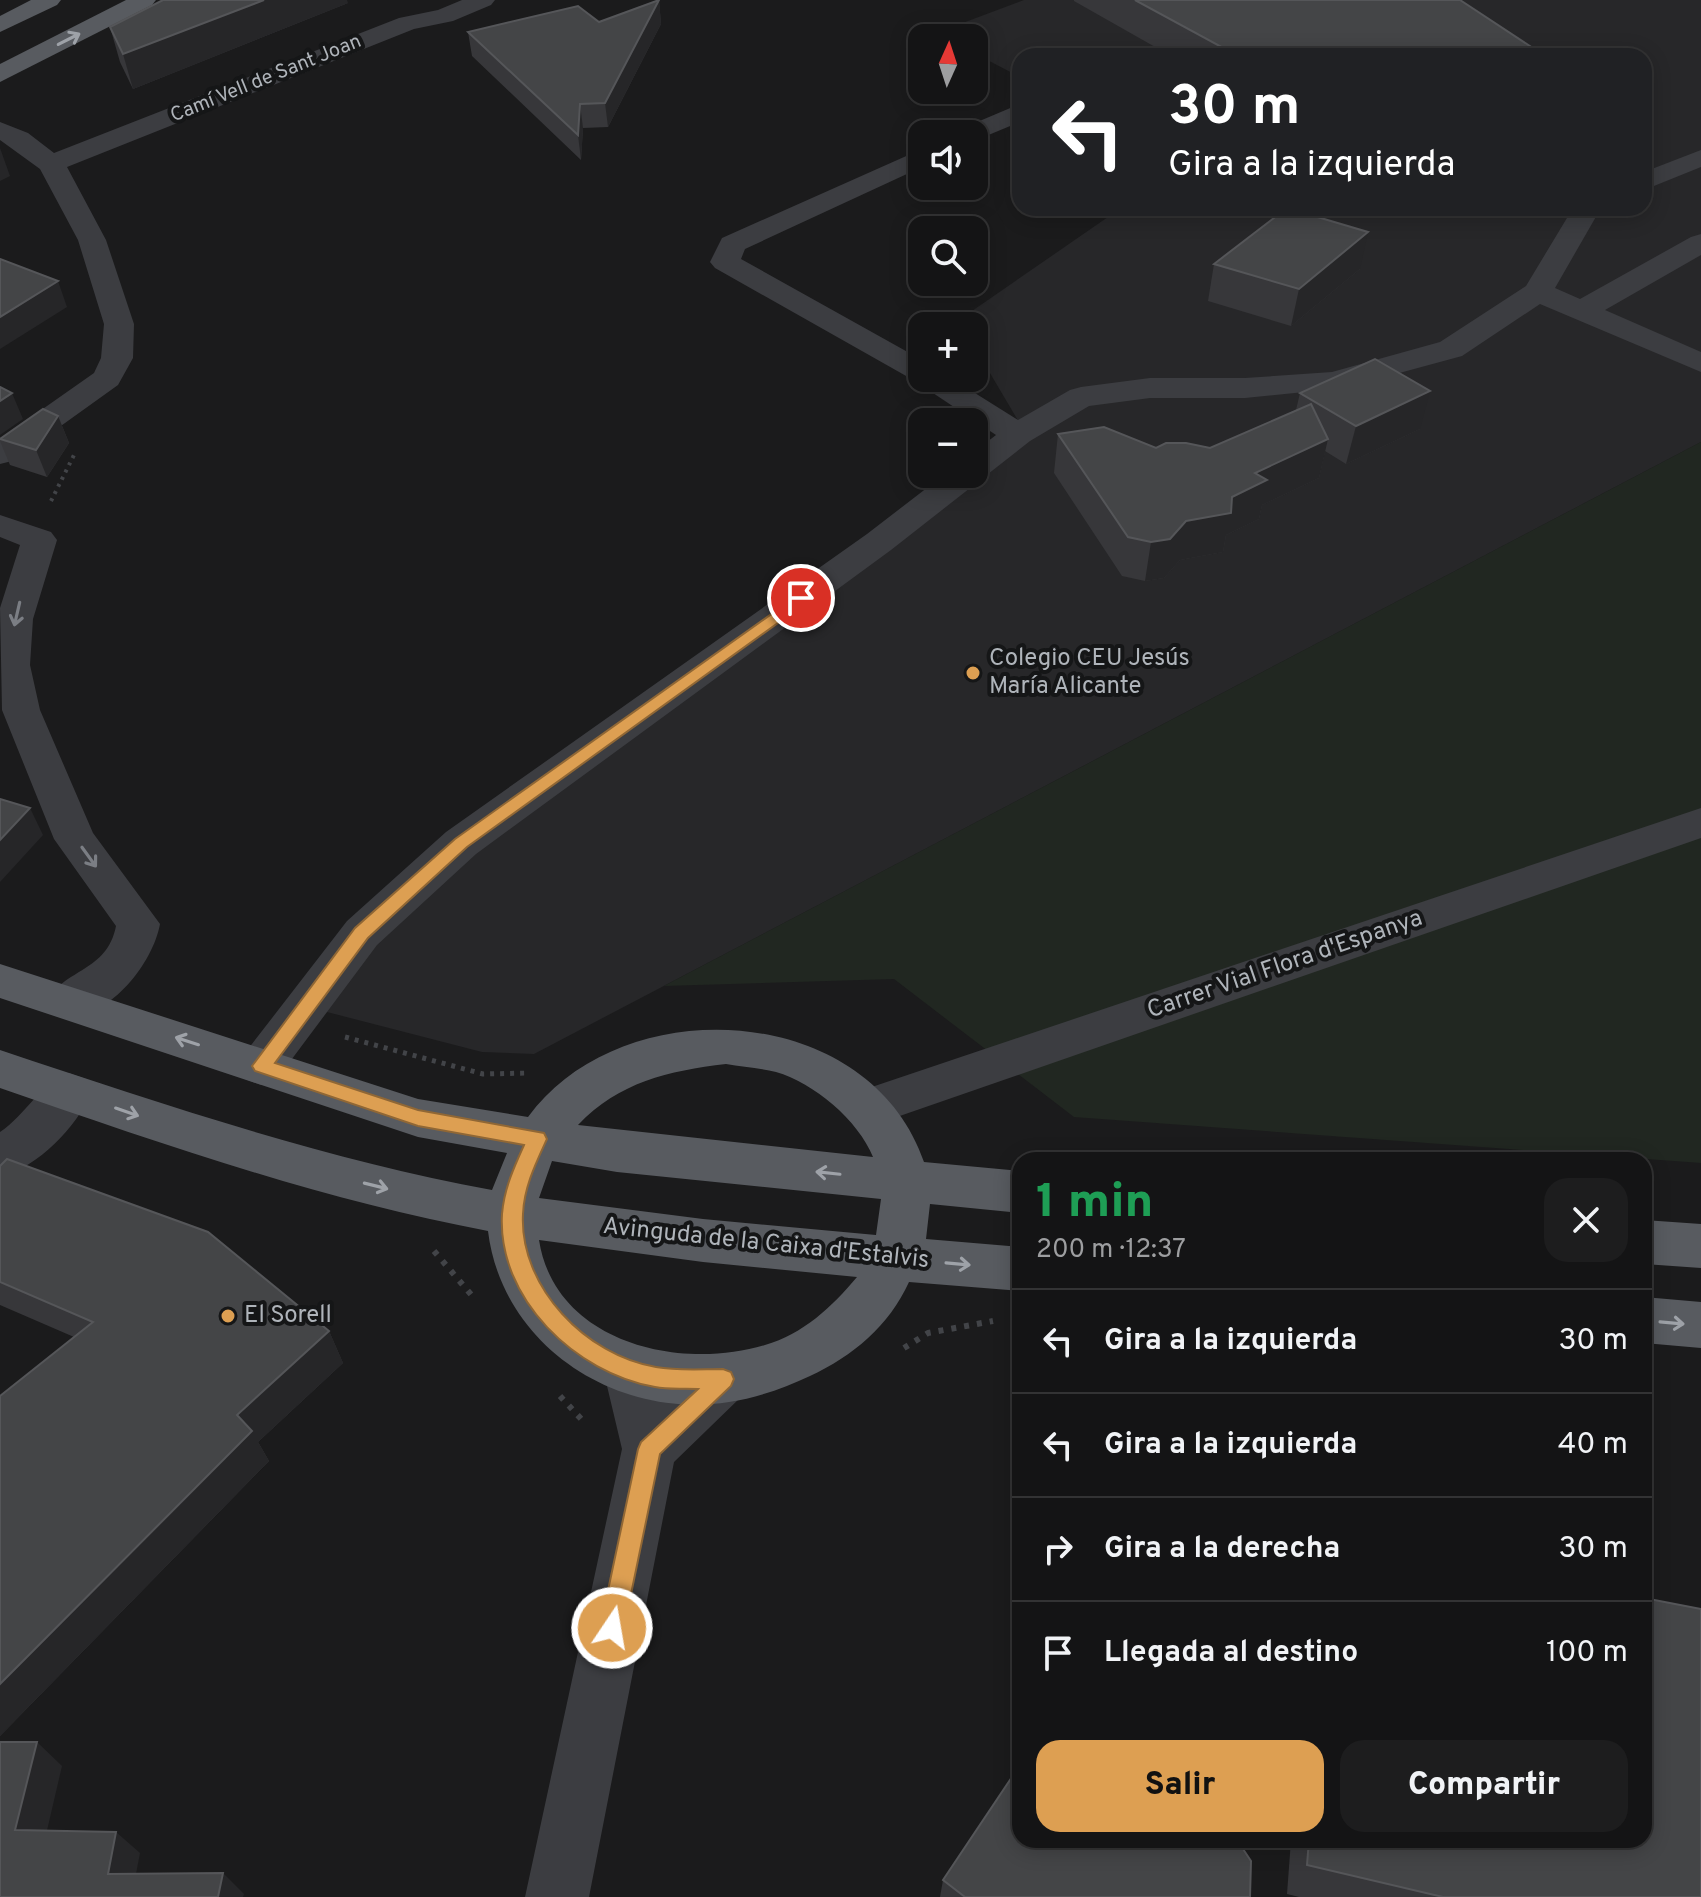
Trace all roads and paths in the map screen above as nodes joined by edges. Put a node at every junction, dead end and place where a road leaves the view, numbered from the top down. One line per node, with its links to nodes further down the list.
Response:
1 (7, 0): 4 (main road)
2 (144, 0): 8 (main road, one-way to 2)
3 (483, 0): 14 (street, Camí Vell de Sant Joan)
4 (0, 3)
5 (72, 5): 6 (main road); 7 (main road)
6 (0, 25)
7 (0, 47)
8 (0, 74)
9 (1012, 116): 10 (street)
10 (988, 127)
11 (0, 130): 14 (street)
12 (1700, 158): 15 (street)
13 (908, 163): 21 (street)
14 (51, 164): 24 (street)
15 (1652, 179)
16 (1582, 216): 18 (street)
17 (1701, 243): 19 (street)
18 (1538, 292): 19 (street); 23 (street)
19 (1581, 311): 20 (street)
20 (1701, 363)
21 (908, 365)
22 (951, 392): 23 (street)
23 (1018, 434): 25 (street)
24 (0, 454)
25 (988, 457)
26 (948, 488): 31 (street)
27 (0, 525): 30 (street, one-way to 30)
28 (1701, 823): 36 (street, Carrer Vial Flora d'Espanya)
29 (0, 981): 30 (main road)
30 (69, 1002): 32 (main road, one-way to 30)
31 (295, 1024): 32 (street); 34 (path)
32 (261, 1066): 37 (main road)
33 (0, 1069): 35 (main road, Avinguda de la Caixa d'Estalvis)
34 (534, 1073)
35 (69, 1092): 38 (street); 41 (main road, Avinguda de la Caixa d'Estalvis, one-way to 41)
36 (868, 1108): 37 (main road); 39 (main road)
37 (537, 1139): 39 (main road, one-way to 37); 41 (main road)
38 (0, 1158)
39 (905, 1181): 40 (main road); 45 (main road)
40 (1012, 1191)
41 (512, 1215): 45 (main road, Avinguda de la Caixa d'Estalvis); 50 (main road)
42 (1652, 1243): 43 (main road)
43 (1701, 1246)
44 (423, 1248): 47 (path)
45 (896, 1259): 46 (main road, Avinguda de la Caixa d'Estalvis, one-way to 46); 51 (main road)
46 (1012, 1268)
47 (475, 1299)
48 (1652, 1321): 49 (main road, one-way to 49)
49 (1701, 1325)
50 (629, 1369): 51 (main road); 54 (street)
51 (723, 1379): 54 (street)
52 (555, 1392): 53 (path)
53 (587, 1425)
54 (649, 1449): 55 (street)
55 (557, 1897)

